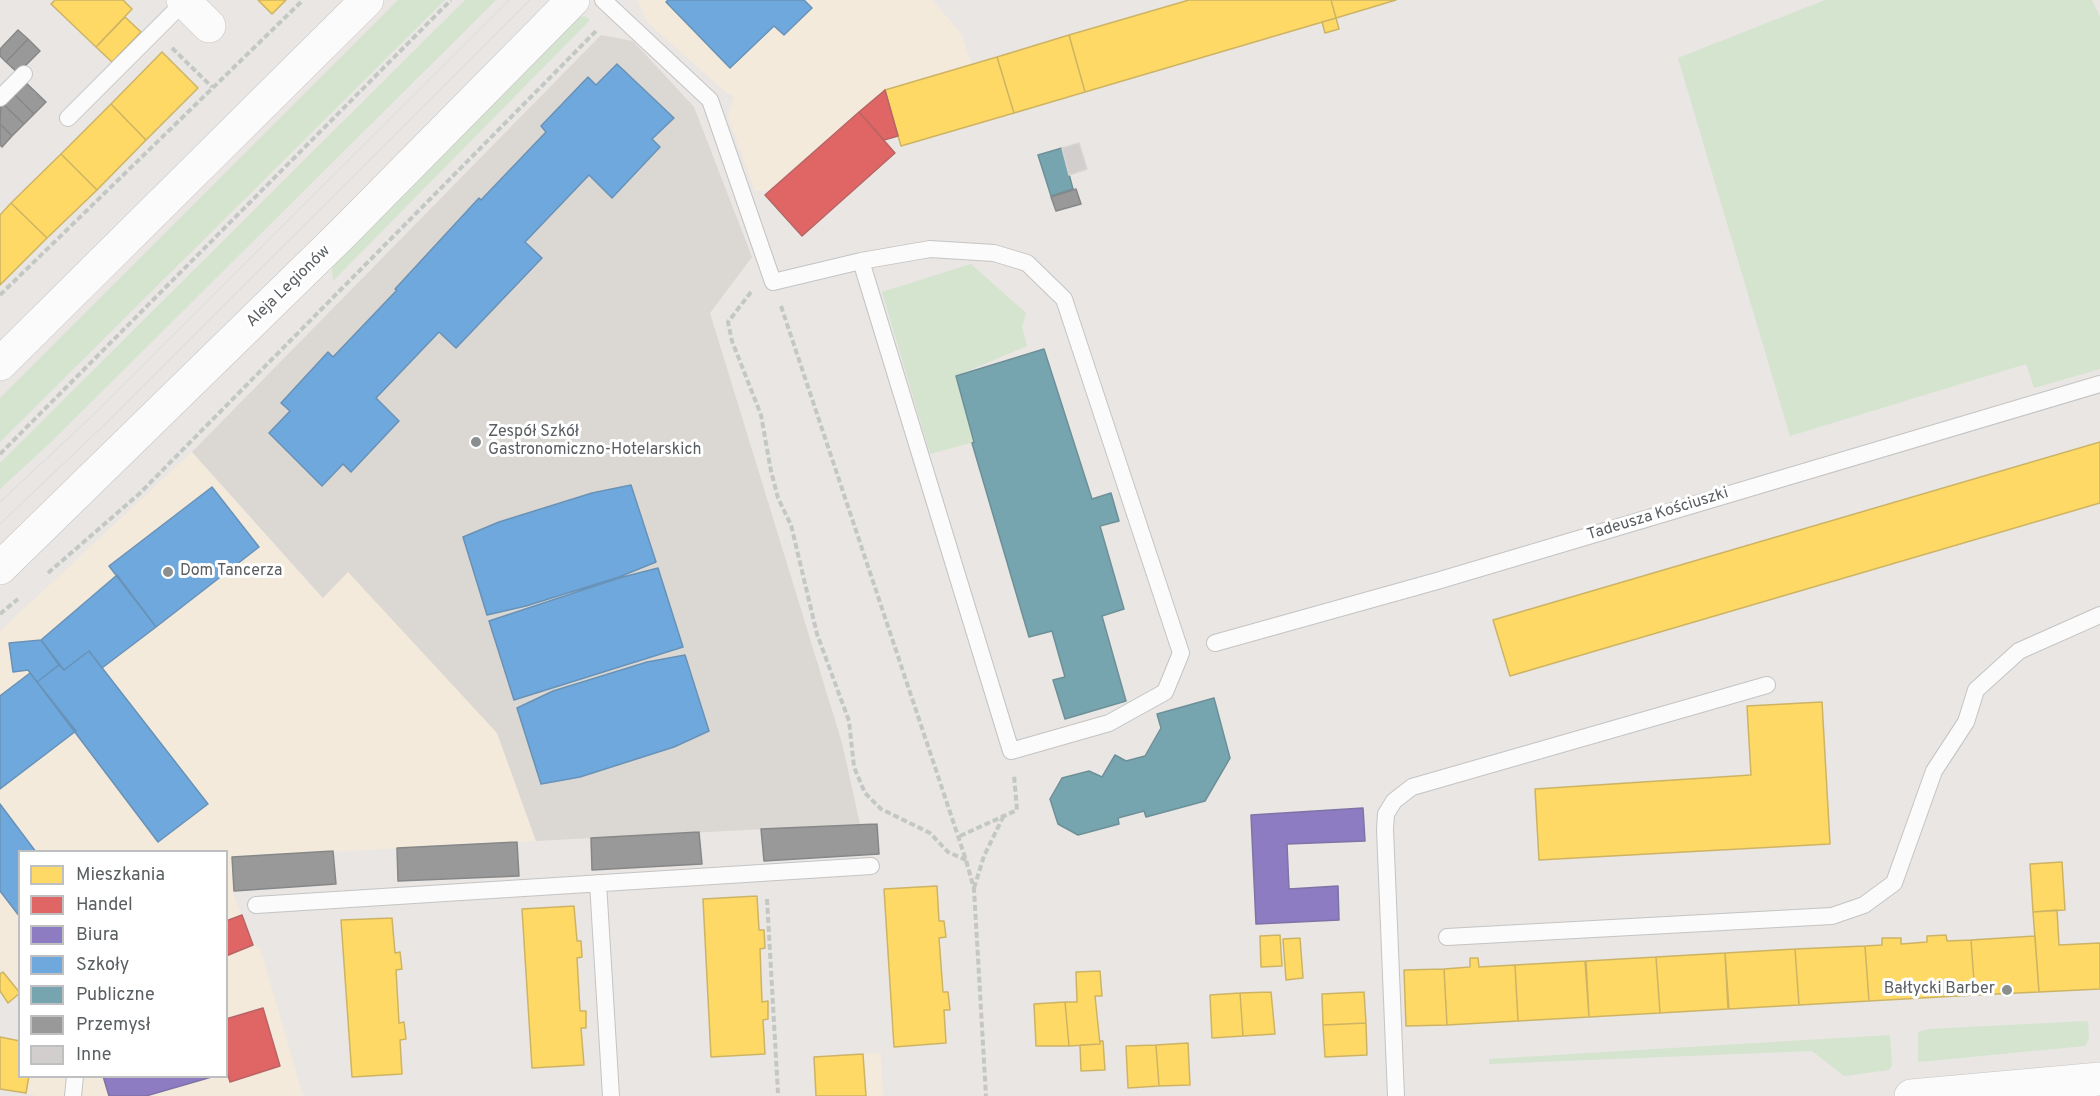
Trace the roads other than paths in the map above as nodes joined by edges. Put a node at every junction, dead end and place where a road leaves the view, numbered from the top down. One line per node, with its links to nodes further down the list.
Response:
1 (185, 0): 5 (main road); 8 (lane)
2 (367, 0): 10 (main road)
3 (573, 0): 12 (main road, Aleja Legionów)
4 (609, 6): 9 (lane)
5 (208, 26)
6 (24, 74): 7 (lane)
7 (0, 98)
8 (68, 118)
9 (861, 261): 9 (lane)
10 (0, 364)
11 (2100, 384): 14 (lane, Tadeusza Kościuszki)
12 (0, 568)
13 (2100, 615): 19 (lane)
14 (1215, 643)
15 (1767, 685): 24 (lane)
16 (871, 866): 17 (lane)
17 (598, 884): 18 (lane); 23 (lane)
18 (256, 905)
19 (1447, 937)
20 (75, 1078): 22 (lane)
21 (2100, 1079): 25 (main road)
22 (73, 1096)
23 (611, 1096)
24 (1396, 1096)
25 (1911, 1096)

